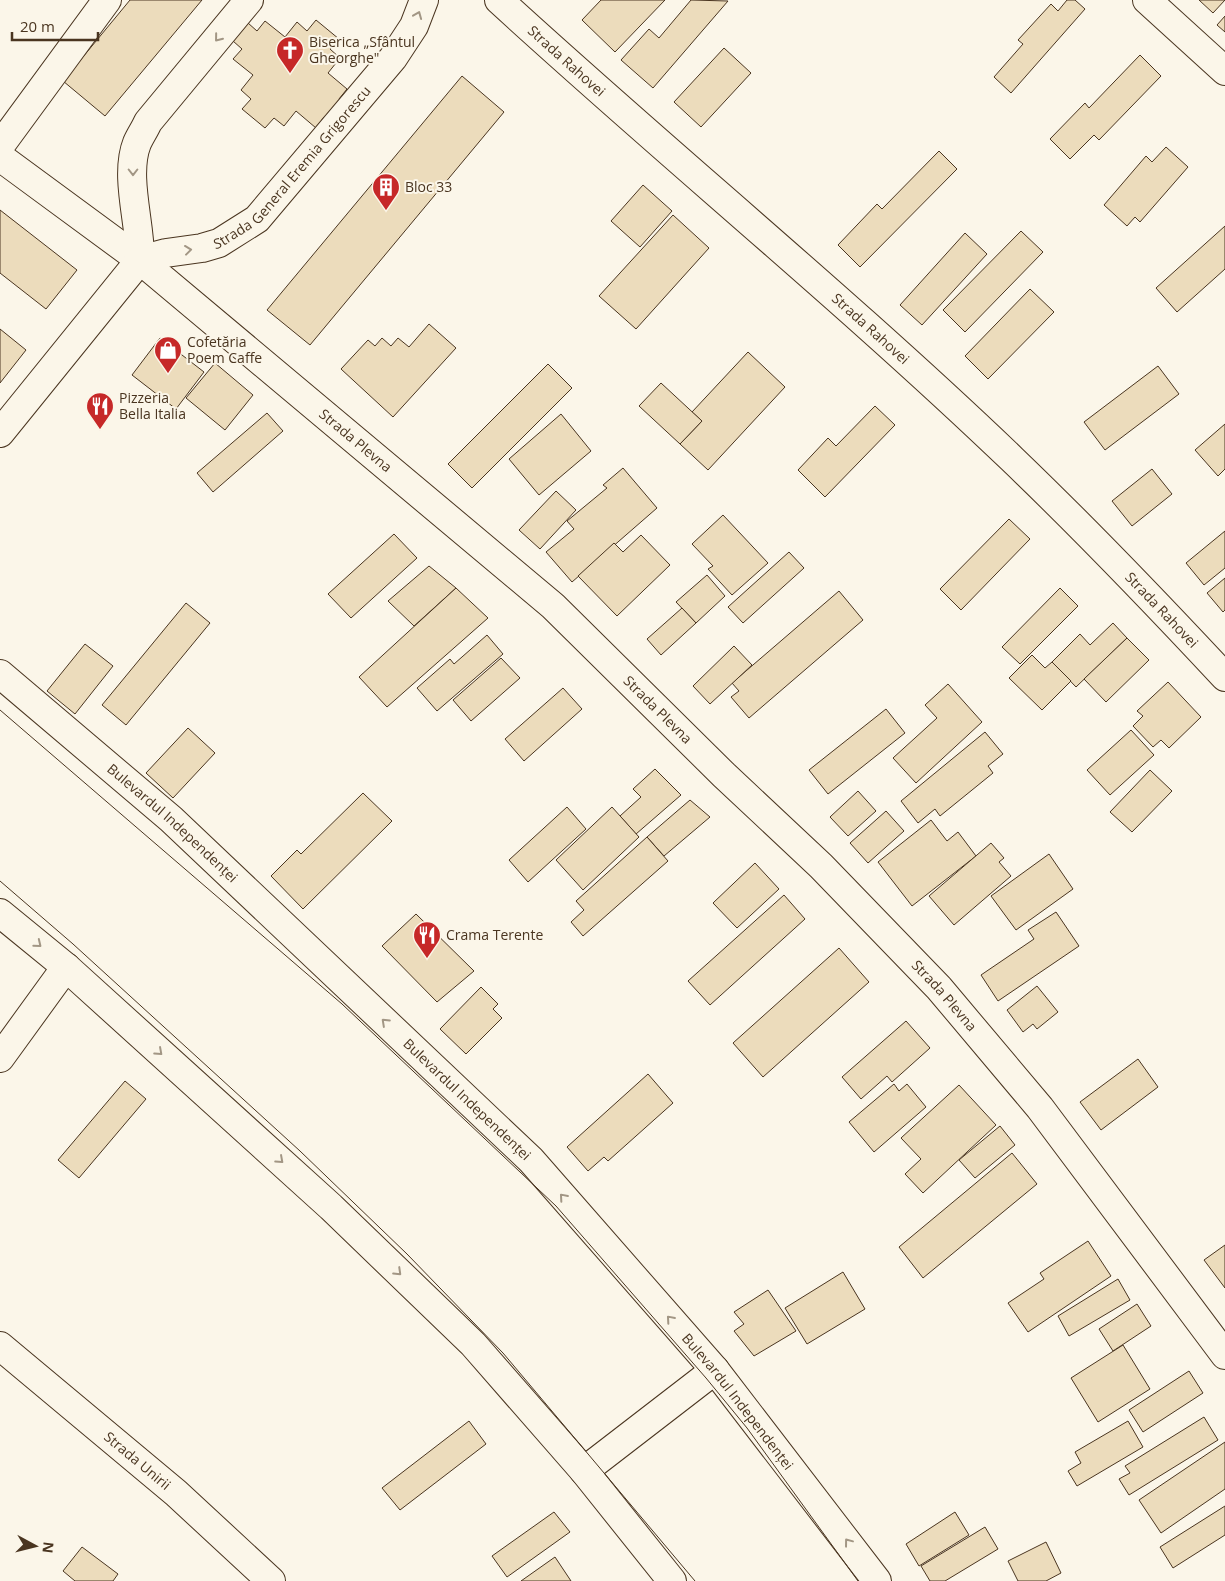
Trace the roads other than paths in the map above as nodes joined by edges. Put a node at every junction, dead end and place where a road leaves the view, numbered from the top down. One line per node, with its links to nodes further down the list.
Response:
1 (107, 0): 7 (street)
2 (249, 0): 9 (street, one-way to 9)
3 (424, 0): 9 (street, Strada General Eremia Grigorescu, one-way to 3)
4 (499, 0): 12 (street, Strada Rahovei)
5 (1147, 0): 6 (street)
6 (1225, 70)
7 (0, 146)
8 (0, 157): 9 (street, Strada Plevna)
9 (140, 260): 10 (street); 17 (street, Strada Plevna)
10 (0, 433)
11 (0, 674): 18 (street, Bulevardul Independenței, one-way to 11)
12 (1225, 677)
13 (0, 913): 14 (street, one-way to 14)
14 (66, 967): 15 (street); 19 (street, one-way to 19)
15 (0, 1058)
16 (0, 1346): 20 (street, Strada Unirii)
17 (1225, 1355)
18 (715, 1370): 19 (street); 22 (street, Bulevardul Independenței, one-way to 18)
19 (584, 1471): 21 (street)
20 (271, 1581)
21 (672, 1581)
22 (877, 1581)

